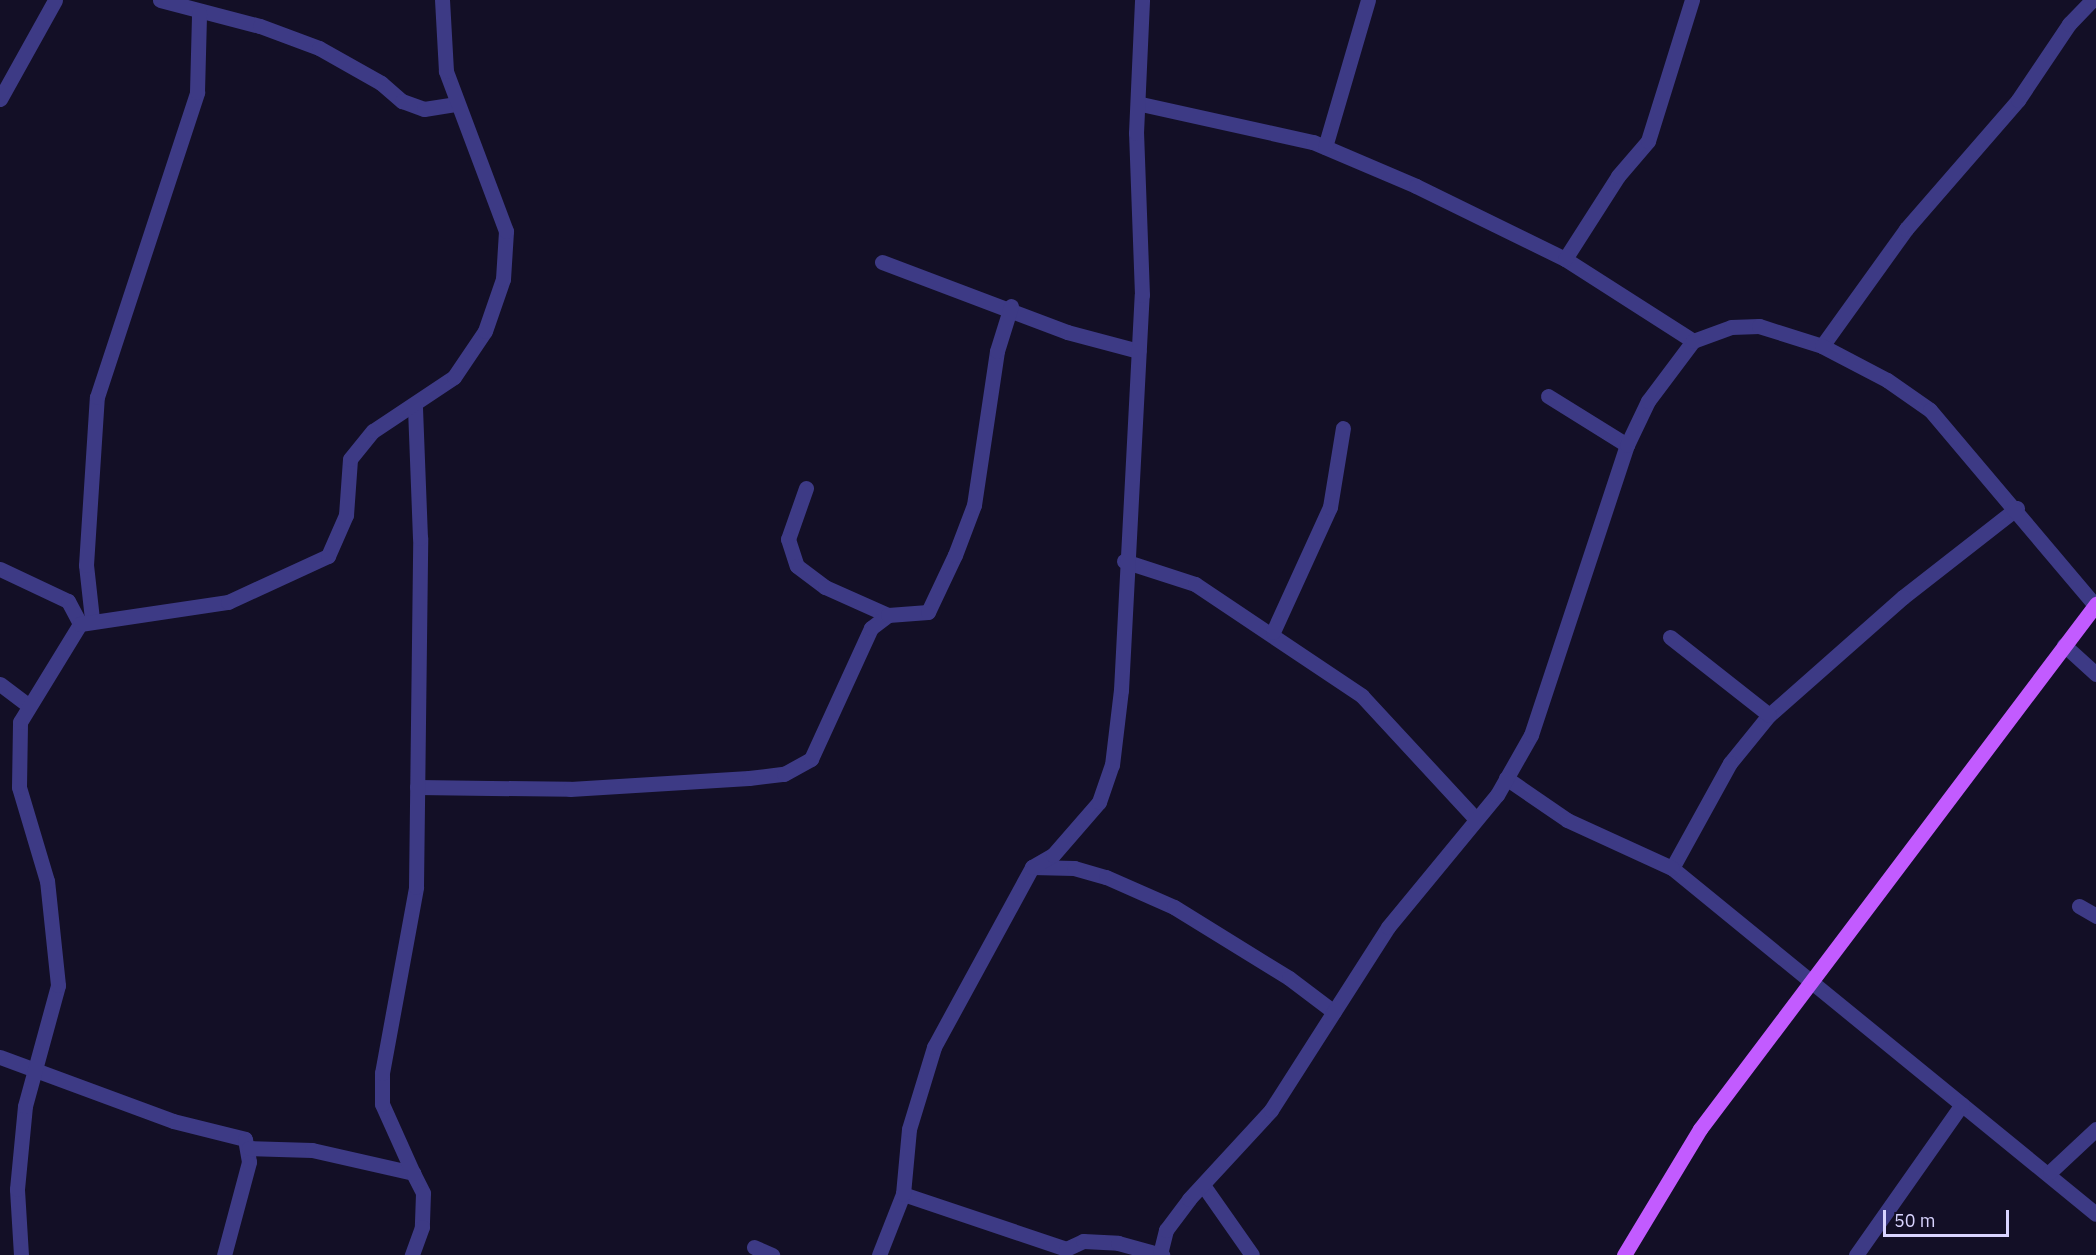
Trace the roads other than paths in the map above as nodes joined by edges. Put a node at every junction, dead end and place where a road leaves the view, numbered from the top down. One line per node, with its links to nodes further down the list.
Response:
1 (56, 0): 9 (street)
2 (160, 0): 8 (street)
3 (442, 0): 10 (street)
4 (1142, 0): 11 (street)
5 (1368, 0): 12 (street)
6 (1692, 0): 13 (street)
7 (2092, 0): 17 (street)
8 (199, 13): 10 (street); 29 (street)
9 (0, 99)
10 (457, 104): 20 (street)
11 (1141, 104): 12 (street); 18 (street)
12 (1325, 147): 13 (street)
13 (1565, 259): 16 (street)
14 (882, 262): 15 (street)
15 (1011, 306): 18 (street); 28 (street)
16 (1693, 341): 17 (street); 22 (street)
17 (1822, 346): 24 (street)
18 (1138, 351): 25 (street)
19 (1548, 396): 22 (street)
20 (415, 406): 29 (street); 38 (street)
21 (1343, 428): 30 (street)
22 (1627, 445): 37 (street)
23 (806, 488): 28 (street)
24 (2017, 508): 27 (street); 36 (street)
25 (1124, 561): 30 (street); 40 (street)
26 (0, 570): 29 (street)
27 (2096, 605): 32 (main road)
28 (888, 615): 38 (street)
29 (86, 622): 35 (street)
30 (1273, 632): 39 (street)
31 (1670, 637): 36 (street)
32 (2064, 645): 33 (street); 44 (main road)
33 (2096, 674)
34 (0, 684): 35 (street)
35 (27, 704): 47 (street)
36 (1769, 715): 41 (street)
37 (1506, 778): 39 (street); 41 (street)
38 (417, 787): 52 (street)
39 (1474, 817): 45 (street)
40 (1032, 867): 45 (street); 54 (street)
41 (1672, 868): 44 (street)
42 (2079, 906): 43 (street)
43 (2096, 916)
44 (1815, 982): 48 (street); 65 (main road)
45 (1335, 1012): 53 (street)
46 (0, 1057): 47 (street)
47 (35, 1069): 50 (street); 59 (street)
48 (1962, 1104): 51 (street); 66 (street)
49 (2096, 1129): 51 (street)
50 (249, 1148): 52 (street); 60 (street)
51 (2050, 1172): 55 (street)
52 (412, 1173): 61 (street)
53 (1203, 1185): 58 (street); 64 (street)
54 (903, 1194): 57 (street); 63 (street)
55 (2096, 1214)
56 (754, 1247): 62 (street)
57 (1065, 1252): 58 (street)
58 (1161, 1254)
59 (21, 1255)
60 (224, 1255)
61 (412, 1255)
62 (772, 1255)
63 (879, 1255)
64 (1252, 1255)
65 (1624, 1255)
66 (1856, 1255)

